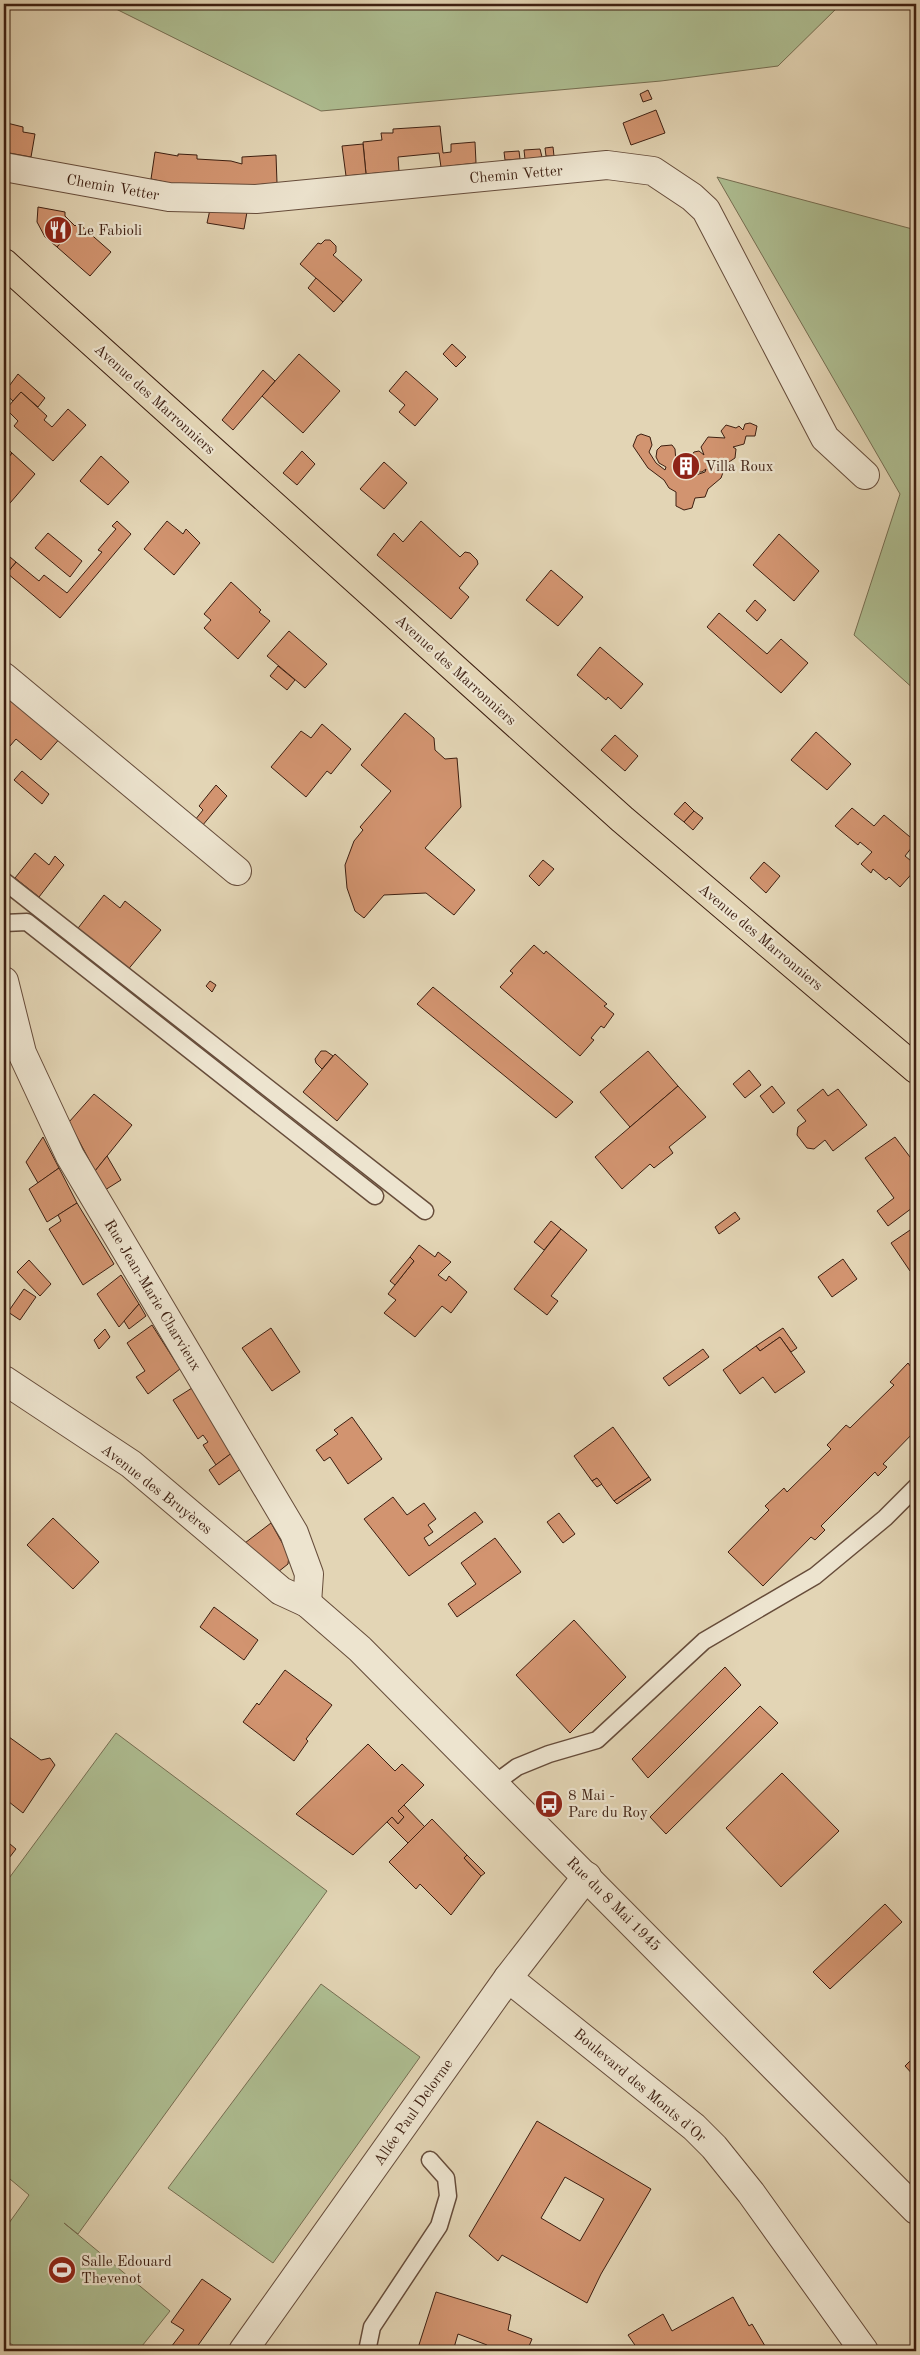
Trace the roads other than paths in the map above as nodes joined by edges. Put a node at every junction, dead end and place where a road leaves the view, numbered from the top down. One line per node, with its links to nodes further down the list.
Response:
1 (4, 167): 3 (street, Chemin Vetter)
2 (4, 263): 9 (main road, Avenue des Marronniers)
3 (865, 475)
4 (4, 677): 5 (street)
5 (237, 871)
6 (4, 881): 11 (lane)
7 (4, 923): 10 (lane)
8 (4, 981): 14 (street, Rue Jean-Marie Charvieux)
9 (916, 1069)
10 (375, 1196)
11 (425, 1211)
12 (4, 1380): 14 (street, Avenue des Bruyères)
13 (916, 1487): 15 (lane)
14 (307, 1603): 15 (street, Rue du 8 Mai 1945)
15 (494, 1784): 16 (street, Rue du 8 Mai 1945)
16 (587, 1876): 17 (street, Allée Paul Delorme); 19 (street, Rue du 8 Mai 1945)
17 (508, 1978): 20 (street, Allée Paul Delorme); 22 (street, Boulevard des Monts d'Or)
18 (430, 2160): 21 (lane)
19 (916, 2210)
20 (243, 2351)
21 (367, 2351)
22 (864, 2351)

